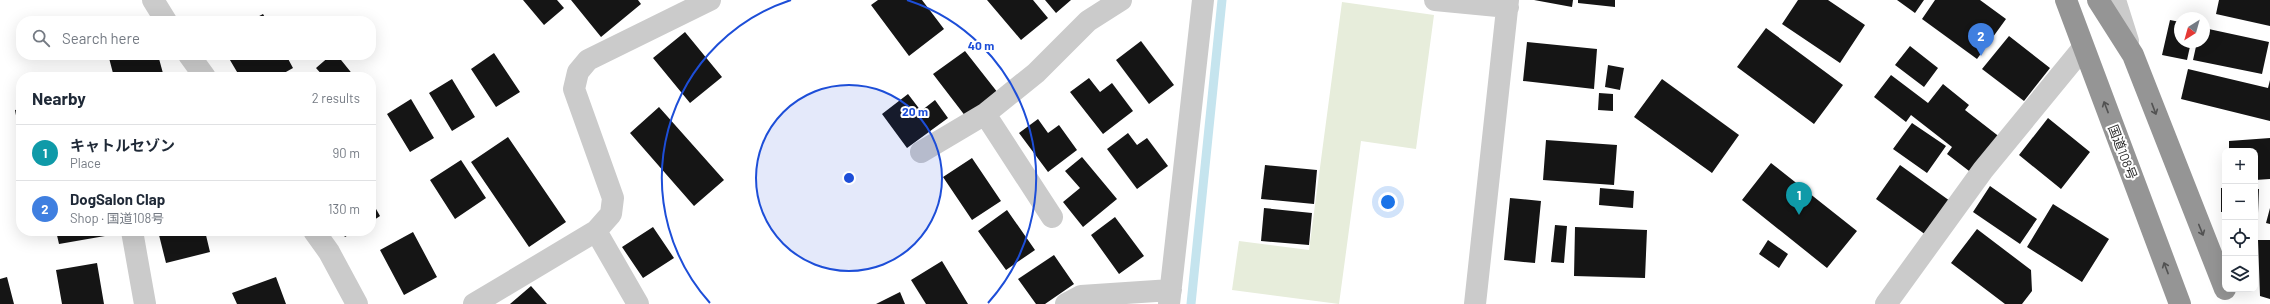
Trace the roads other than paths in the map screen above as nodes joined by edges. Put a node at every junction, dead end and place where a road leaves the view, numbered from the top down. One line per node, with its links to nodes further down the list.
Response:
1 (153, 0): 10 (street)
2 (710, 0): 18 (street)
3 (1121, 0): 15 (street)
4 (1202, 0): 23 (street)
5 (1435, 0): 9 (street)
6 (2066, 0): 11 (highway, 国道108号)
7 (2098, 0): 12 (highway)
8 (2115, 0): 12 (street)
9 (1508, 4): 29 (street)
10 (163, 16)
11 (2084, 48): 30 (street); 31 (highway, 国道108号, one-way to 11)
12 (2133, 55): 21 (highway, one-way to 21)
13 (193, 60): 14 (street)
14 (201, 72)
15 (985, 114): 16 (street); 17 (street)
16 (920, 152)
17 (1052, 217)
18 (596, 231): 26 (street); 27 (street)
19 (133, 236): 24 (street)
20 (318, 236): 25 (street)
21 (2222, 281)
22 (2226, 292): 32 (highway)
23 (1170, 297): 28 (street)
24 (145, 304)
25 (357, 304)
26 (474, 304)
27 (638, 304)
28 (1066, 304)
29 (1475, 304)
30 (1886, 304)
31 (2180, 304)
32 (2231, 304)

